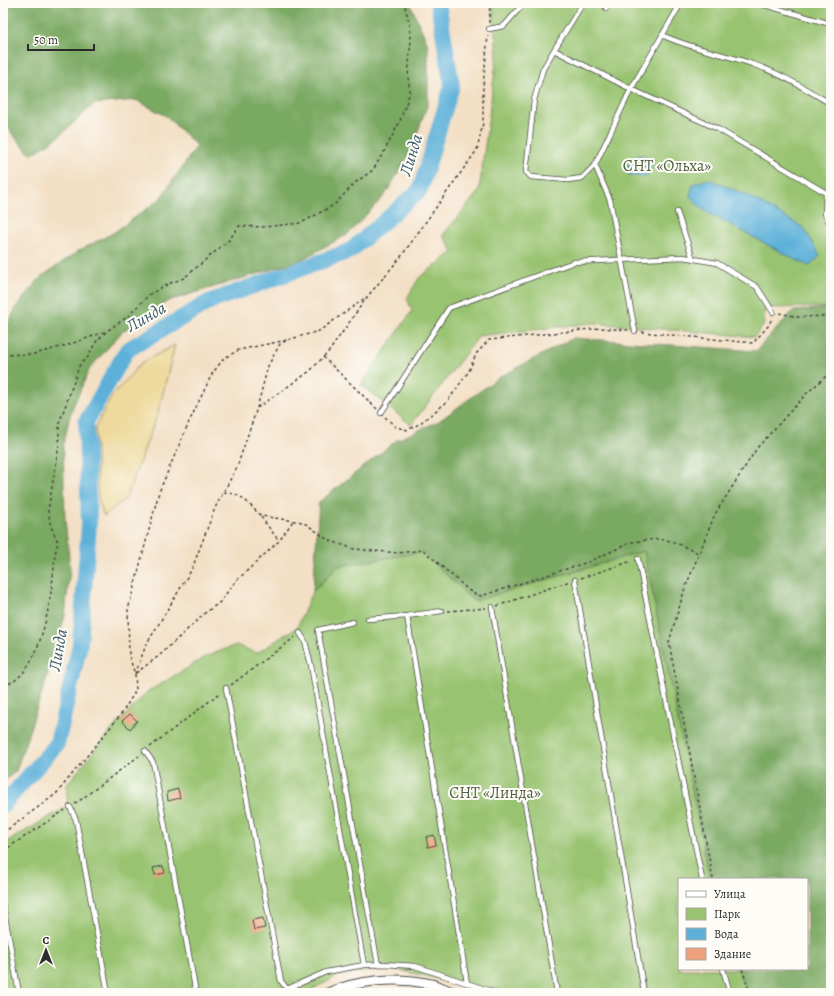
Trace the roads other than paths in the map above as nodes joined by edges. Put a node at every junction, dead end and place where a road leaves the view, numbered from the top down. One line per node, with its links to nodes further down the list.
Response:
1 (524, 3): 8 (lane)
2 (583, 3): 10 (lane)
3 (610, 3): 6 (lane)
4 (681, 3): 9 (lane)
5 (758, 3): 7 (lane)
6 (606, 8)
7 (827, 23)
8 (489, 29)
9 (662, 35): 11 (lane); 12 (lane)
10 (554, 50): 11 (lane); 13 (lane)
11 (631, 88): 13 (lane); 15 (lane)
12 (831, 104)
13 (595, 165): 19 (lane)
14 (831, 189): 15 (lane)
15 (826, 193): 17 (lane)
16 (677, 212): 18 (lane)
17 (831, 226)
18 (693, 259): 19 (lane); 20 (lane)
19 (622, 260): 21 (lane); 22 (lane)
20 (773, 312)
21 (635, 331)
22 (381, 413)
23 (638, 559): 34 (lane)
24 (575, 580): 49 (lane)
25 (492, 607): 48 (lane)
26 (442, 611): 27 (lane)
27 (407, 616): 28 (lane); 39 (lane)
28 (368, 619)
29 (353, 622): 36 (lane)
30 (300, 633): 37 (lane)
31 (226, 688): 40 (lane)
32 (145, 751): 43 (lane)
33 (70, 807): 42 (lane)
34 (702, 878)
35 (3, 906): 41 (lane)
36 (378, 964): 37 (lane); 39 (lane)
37 (364, 965): 40 (lane)
38 (723, 970): 50 (lane)
39 (467, 983): 47 (lane)
40 (287, 989): 44 (lane)
41 (19, 993)
42 (108, 993)
43 (196, 993)
44 (283, 993)
45 (328, 993): 46 (street)
46 (455, 993)
47 (497, 993)
48 (557, 993)
49 (644, 993)
50 (730, 993)

